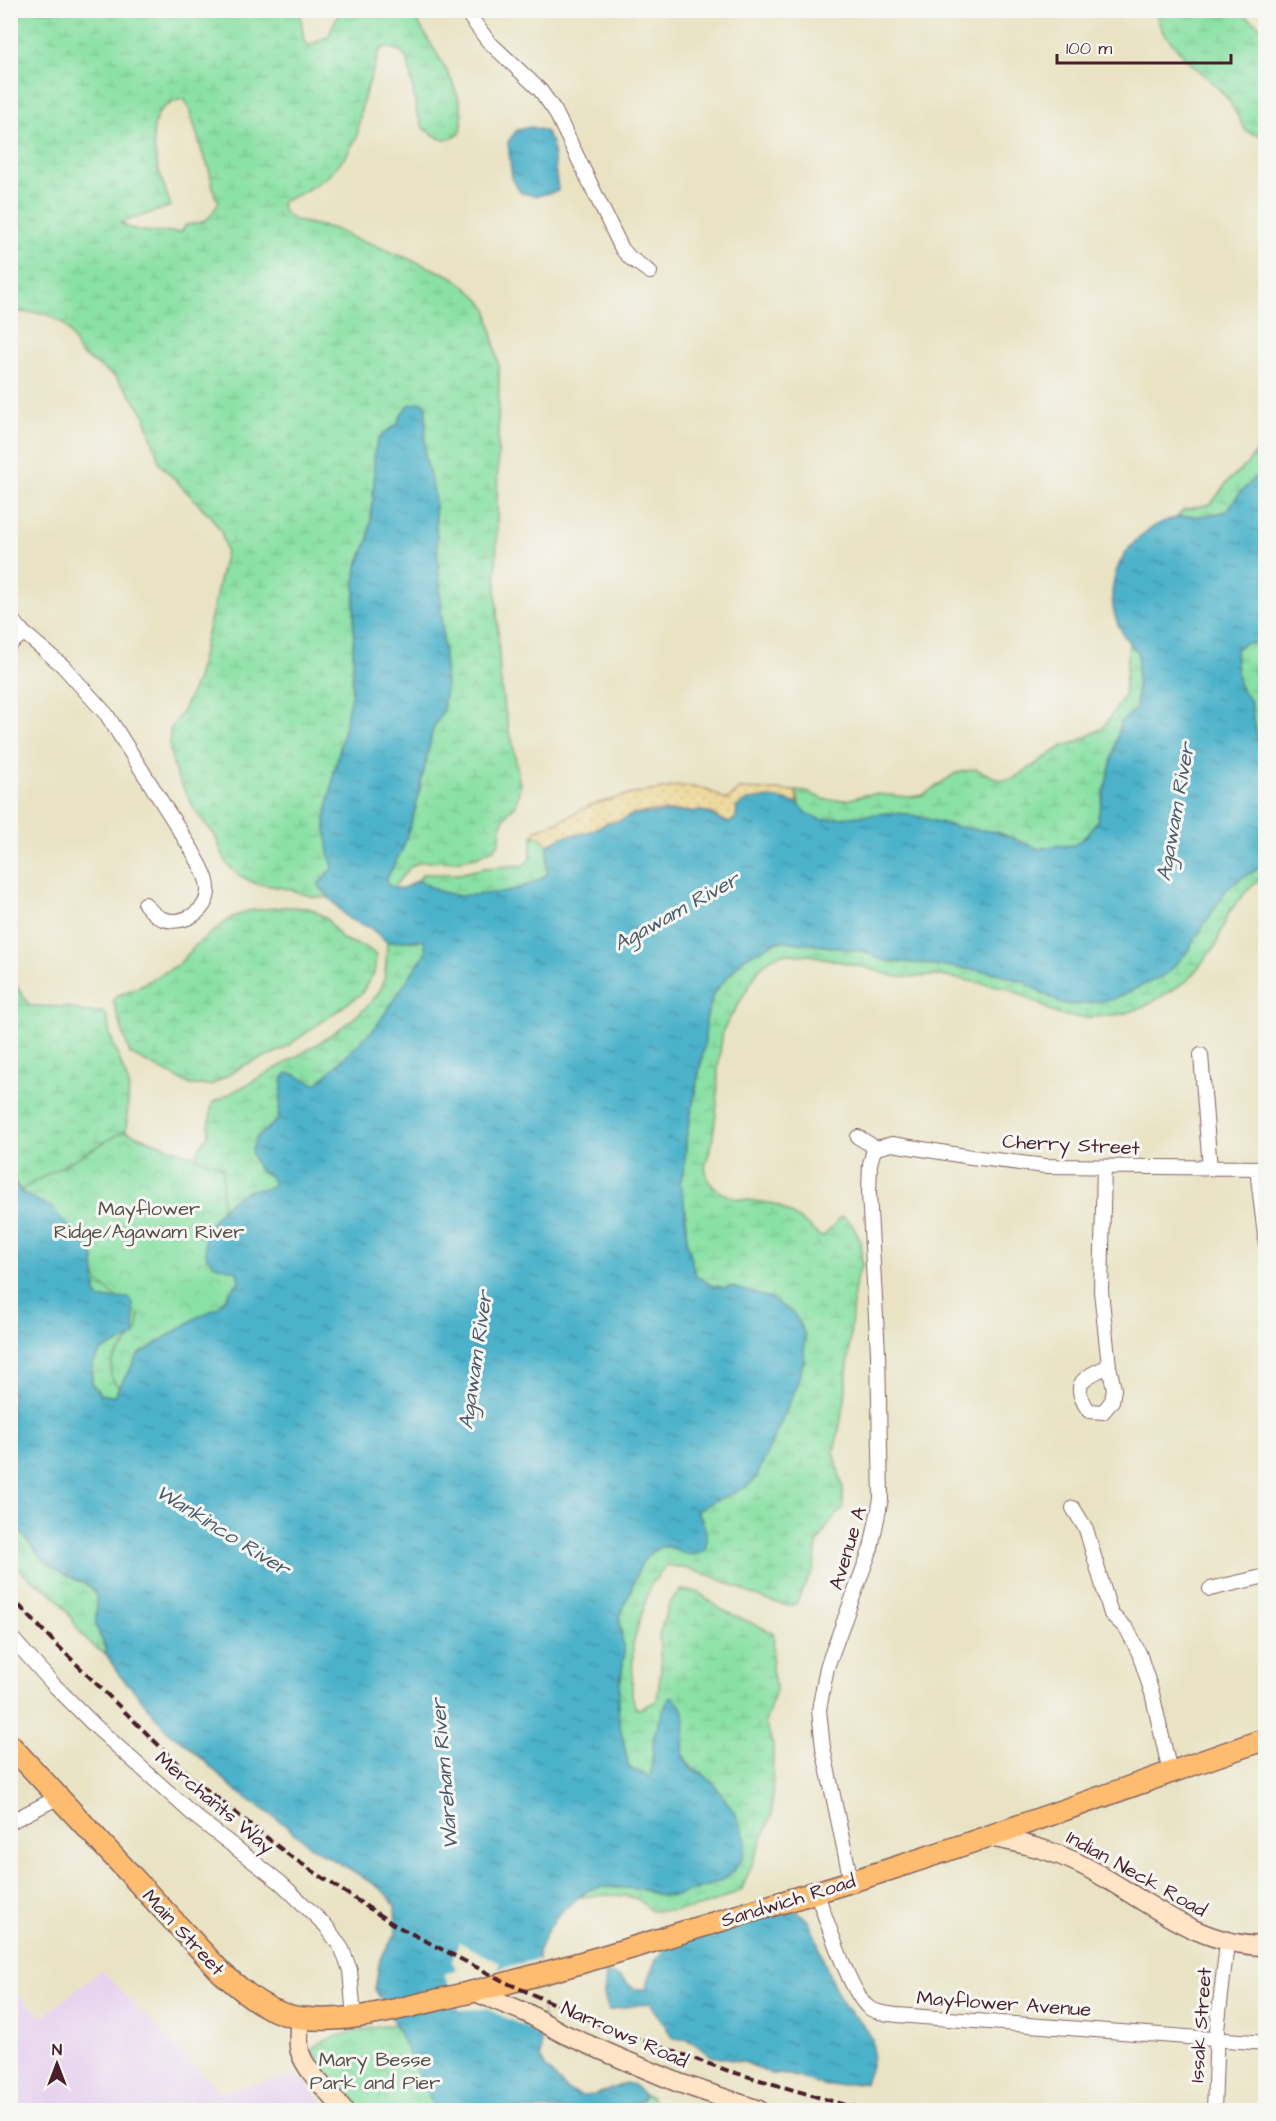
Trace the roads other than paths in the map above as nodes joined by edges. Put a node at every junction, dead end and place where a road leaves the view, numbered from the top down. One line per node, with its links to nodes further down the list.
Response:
1 (465, 10): 2 (street)
2 (650, 272)
3 (10, 618): 4 (street)
4 (24, 633): 5 (street); 6 (street)
5 (10, 644)
6 (145, 904)
7 (1201, 1055): 12 (street)
8 (858, 1137): 9 (street)
9 (876, 1148): 10 (street, Cherry Street); 25 (street, Avenue A)
10 (1104, 1167): 12 (street, Cherry Street); 14 (street)
11 (1261, 1168): 12 (street, Cherry Street); 13 (street)
12 (1210, 1169)
13 (1266, 1244)
14 (1109, 1366)
15 (1073, 1508): 21 (street)
16 (1266, 1576): 17 (street)
17 (1210, 1589)
18 (10, 1636): 31 (street, Merchants Way)
19 (1266, 1739): 21 (main road, Sandwich Road)
20 (10, 1745): 22 (main road, Main Street)
21 (1170, 1772): 24 (main road, Sandwich Road)
22 (59, 1797): 23 (street); 30 (main road, Main Street)
23 (10, 1822)
24 (988, 1837): 25 (main road, Sandwich Road); 27 (street, Indian Neck Road)
25 (851, 1881): 26 (main road, Sandwich Road)
26 (816, 1892): 29 (main road, Sandwich Road); 32 (street, Mayflower Avenue)
27 (1227, 1943): 28 (street, Indian Neck Road); 32 (street, Issak Street)
28 (1266, 1946)
29 (466, 1994): 31 (main road, Sandwich Road); 35 (street, Narrows Road)
30 (300, 2018): 31 (main road, Sandwich Road); 34 (street)
31 (354, 2018)
32 (1216, 2038): 33 (street, Mayflower Avenue); 36 (street, Issak Street)
33 (1266, 2043)
34 (344, 2110)
35 (759, 2110)
36 (1214, 2110)

